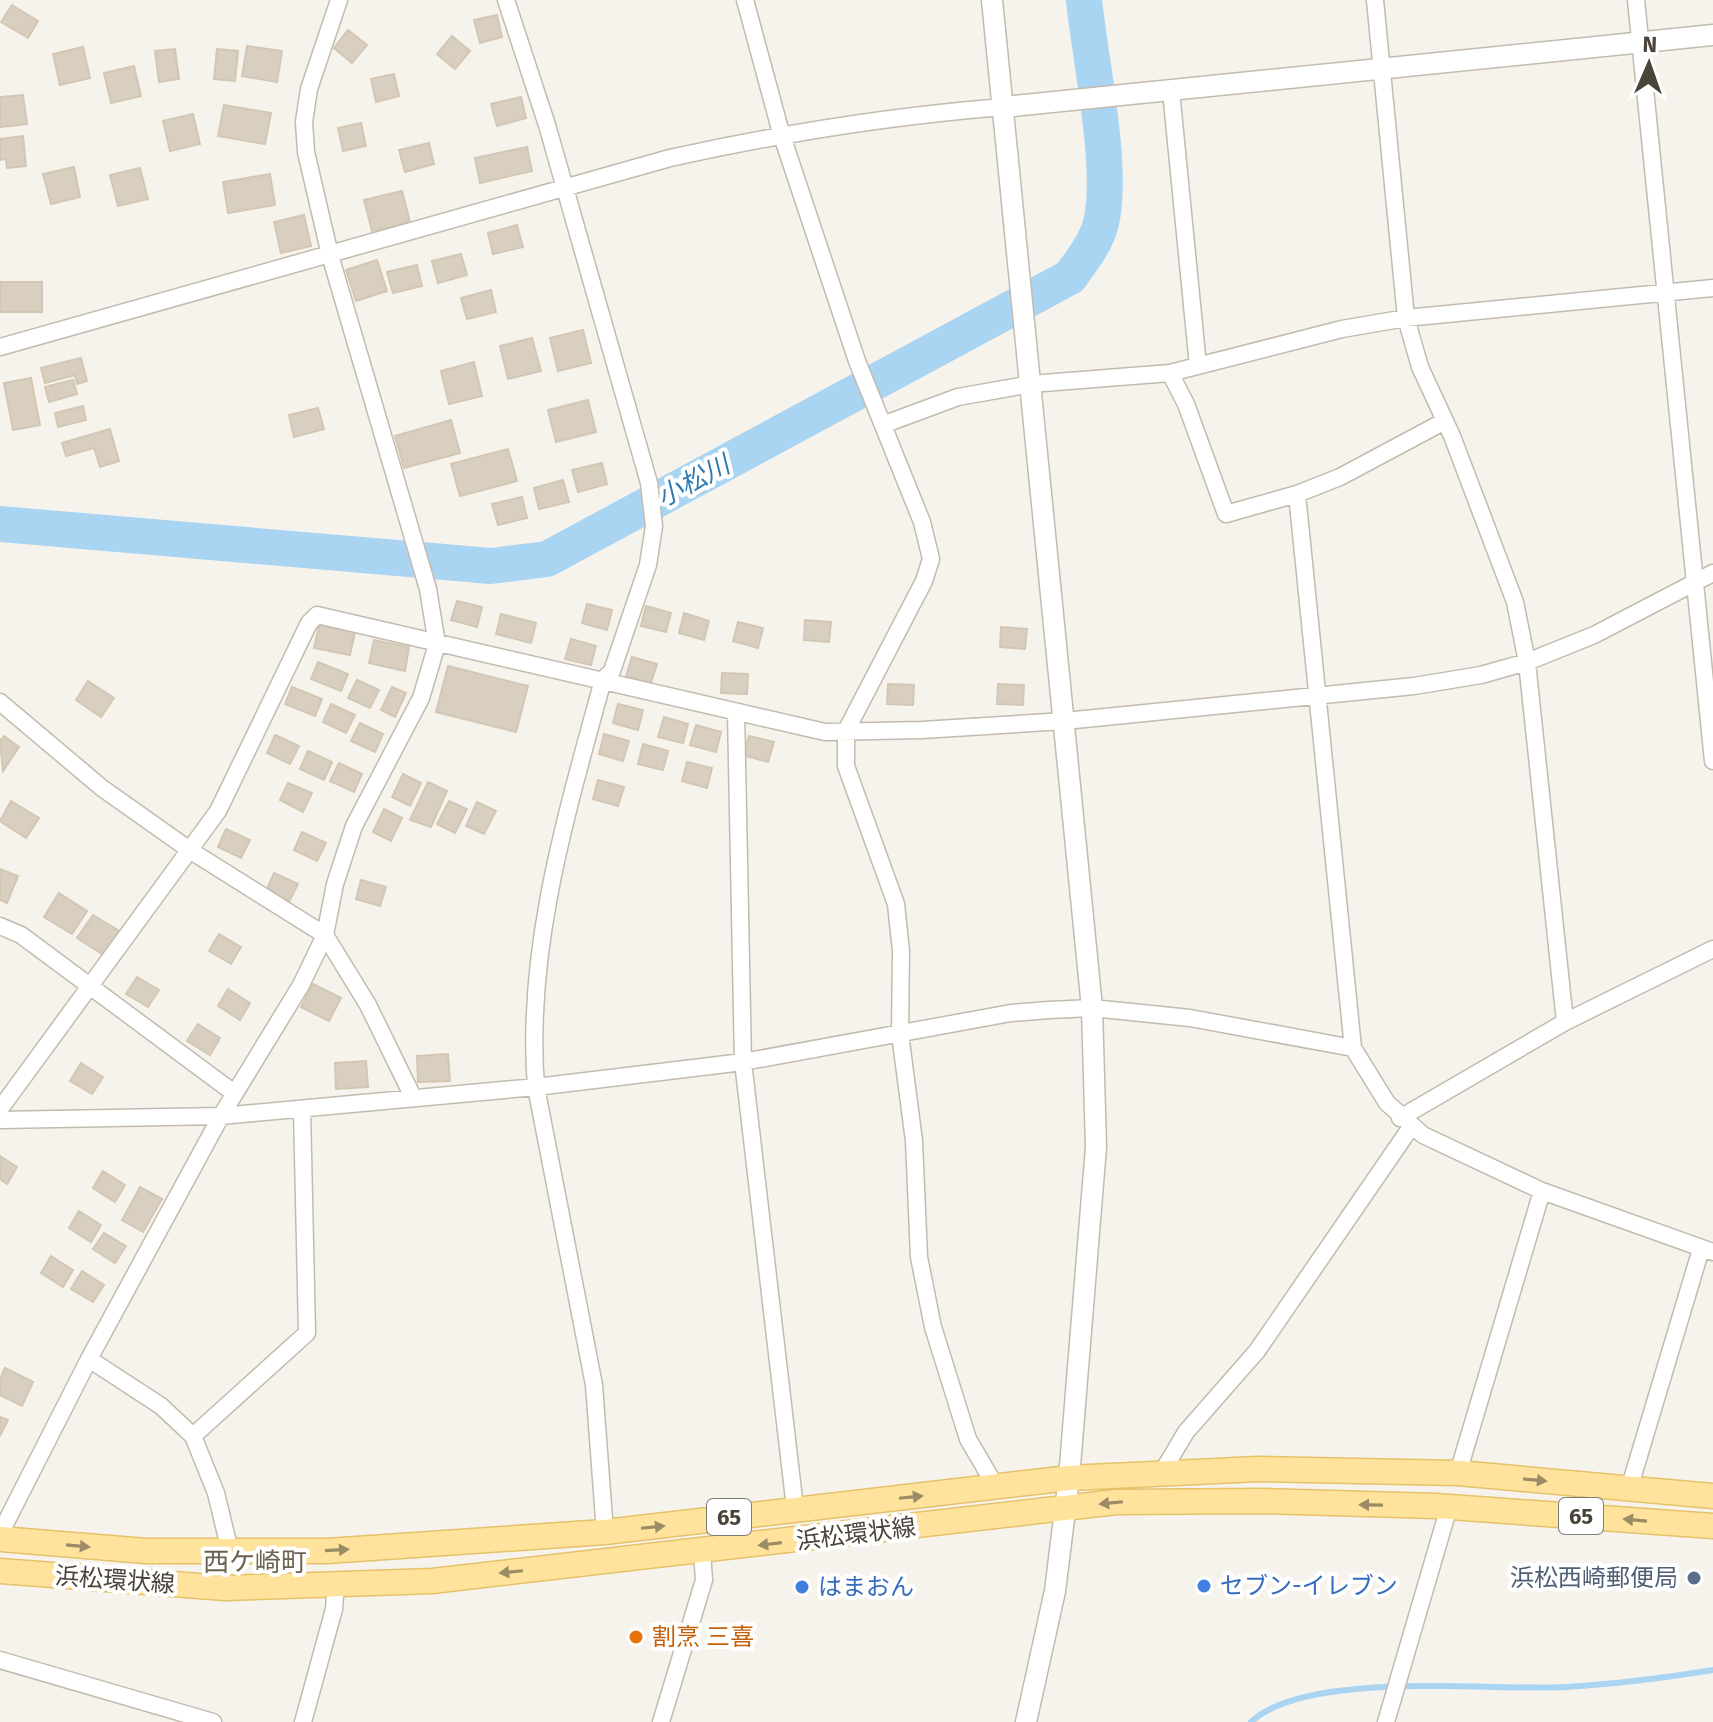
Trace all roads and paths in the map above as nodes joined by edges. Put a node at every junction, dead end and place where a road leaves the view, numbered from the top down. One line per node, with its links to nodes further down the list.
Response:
1 (339, 0): 14 (street)
2 (506, 0): 13 (street)
3 (745, 0): 12 (street)
4 (992, 0): 11 (street)
5 (1375, 0): 9 (street)
6 (1636, 0): 8 (street)
7 (1713, 35): 8 (street)
8 (1641, 42): 9 (street); 16 (street)
9 (1385, 71): 10 (street); 17 (street)
10 (1171, 91): 11 (street); 19 (street)
11 (1004, 107): 12 (street); 21 (street)
12 (781, 133): 13 (street); 23 (street)
13 (563, 188): 14 (street); 29 (street)
14 (330, 255): 18 (street); 27 (street)
15 (1713, 288): 16 (street)
16 (1663, 292): 17 (street); 26 (street)
17 (1406, 318): 19 (street); 22 (street)
18 (0, 347)
19 (1198, 366): 20 (street)
20 (1170, 373): 21 (street); 24 (street)
21 (1031, 384): 23 (street); 33 (street)
22 (1445, 421): 24 (street); 28 (street)
23 (885, 424): 34 (street)
24 (1297, 494): 30 (street)
25 (1713, 573): 26 (street)
26 (1693, 583): 28 (street); 35 (street)
27 (437, 644): 29 (street); 36 (street); 38 (street)
28 (1527, 662): 30 (street); 42 (street)
29 (603, 680): 32 (street); 46 (street)
30 (1317, 696): 33 (street); 44 (street)
31 (0, 702): 36 (street)
32 (736, 712): 34 (street); 45 (street)
33 (1065, 721): 34 (street); 41 (street)
34 (846, 731): 43 (street)
35 (1713, 761)
36 (191, 851): 38 (street); 40 (street)
37 (0, 926): 40 (street)
38 (325, 935): 47 (street); 48 (street)
39 (1713, 949): 42 (street)
40 (92, 987): 47 (street); 49 (street)
41 (1092, 1008): 43 (street); 44 (street); 60 (street)
42 (1565, 1022): 53 (street)
43 (900, 1034): 45 (street); 61 (street)
44 (1353, 1048): 53 (street)
45 (743, 1062): 46 (street); 65 (street)
46 (536, 1087): 48 (street); 68 (street)
47 (234, 1093): 51 (street)
48 (413, 1097): 50 (street)
49 (0, 1109)
50 (302, 1109): 51 (street); 57 (street)
51 (221, 1116): 52 (street); 56 (street)
52 (0, 1120)
53 (1405, 1123): 54 (street); 59 (street)
54 (1542, 1191): 55 (street); 58 (street)
55 (1707, 1250): 62 (street)
56 (89, 1359): 57 (street); 69 (street)
57 (193, 1436): 70 (street)
58 (1458, 1473): 59 (main road, 浜松環状線 / 65); 62 (main road, 浜松環状線 / 65, one-way to 62)
59 (1161, 1474): 60 (main road, 浜松環状線 / 65)
60 (1069, 1478): 61 (main road, 浜松環状線 / 65); 66 (street)
61 (996, 1487): 65 (main road, 浜松環状線 / 65, one-way to 61)
62 (1629, 1489): 63 (main road, 浜松環状線 / 65)
63 (1713, 1496)
64 (1449, 1507): 66 (main road, 浜松環状線 / 65, one-way to 66); 67 (main road, 浜松環状線 / 65, one-way to 64); 79 (street)
65 (795, 1508): 68 (main road, 浜松環状線 / 65, one-way to 65)
66 (1066, 1510): 71 (main road, 浜松環状線 / 65, one-way to 71); 78 (street)
67 (1713, 1526)
68 (605, 1532): 70 (main road, 浜松環状線 / 65, one-way to 68)
69 (0, 1537): 70 (main road, 浜松環状線 / 65, one-way to 70)
70 (230, 1551)
71 (702, 1552): 73 (main road, 浜松環状線 / 65, one-way to 73); 77 (street)
72 (0, 1571): 73 (main road, 浜松環状線 / 65)
73 (336, 1584): 76 (street)
74 (0, 1660): 75 (street)
75 (213, 1722)
76 (303, 1722)
77 (661, 1722)
78 (1026, 1722)
79 (1386, 1722)

